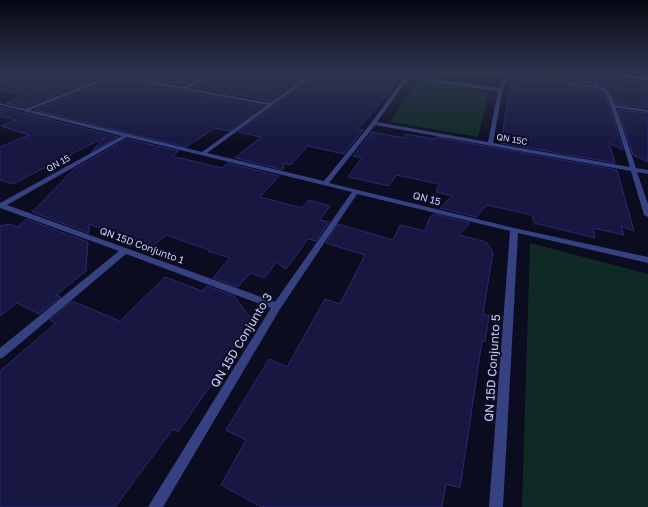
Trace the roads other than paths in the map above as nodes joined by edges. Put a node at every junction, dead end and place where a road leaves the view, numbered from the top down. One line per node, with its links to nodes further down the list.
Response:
1 (58, 98): 10 (street)
2 (236, 98): 8 (street)
3 (279, 98): 8 (street)
4 (393, 98): 12 (street)
5 (499, 98): 14 (street)
6 (609, 98): 9 (street)
7 (0, 104): 10 (street, QN 15)
8 (270, 104): 15 (street)
9 (613, 106): 11 (street); 16 (street)
10 (26, 110): 13 (street, QN 15)
11 (648, 110)
12 (374, 123): 14 (street, QN 15C); 18 (street)
13 (125, 136): 15 (street, QN 15); 20 (street, QN 15)
14 (490, 144): 16 (street, QN 15C)
15 (202, 154): 18 (street, QN 15)
16 (634, 169): 17 (street, QN 15C); 21 (street)
17 (648, 172)
18 (325, 184): 19 (street, QN 15)
19 (356, 191): 22 (street, QN 15); 25 (street, QN 15D Conjunto 3)
20 (0, 205): 23 (street, QN 15D Conjunto 1)
21 (648, 215)
22 (514, 230): 24 (street, QN 15); 28 (street, QN 15D Conjunto 5)
23 (125, 251): 25 (street, QN 15D Conjunto 1); 26 (street)
24 (648, 260)
25 (277, 306): 27 (street, QN 15D Conjunto 3)
26 (0, 354)
27 (155, 507)
28 (496, 507)

